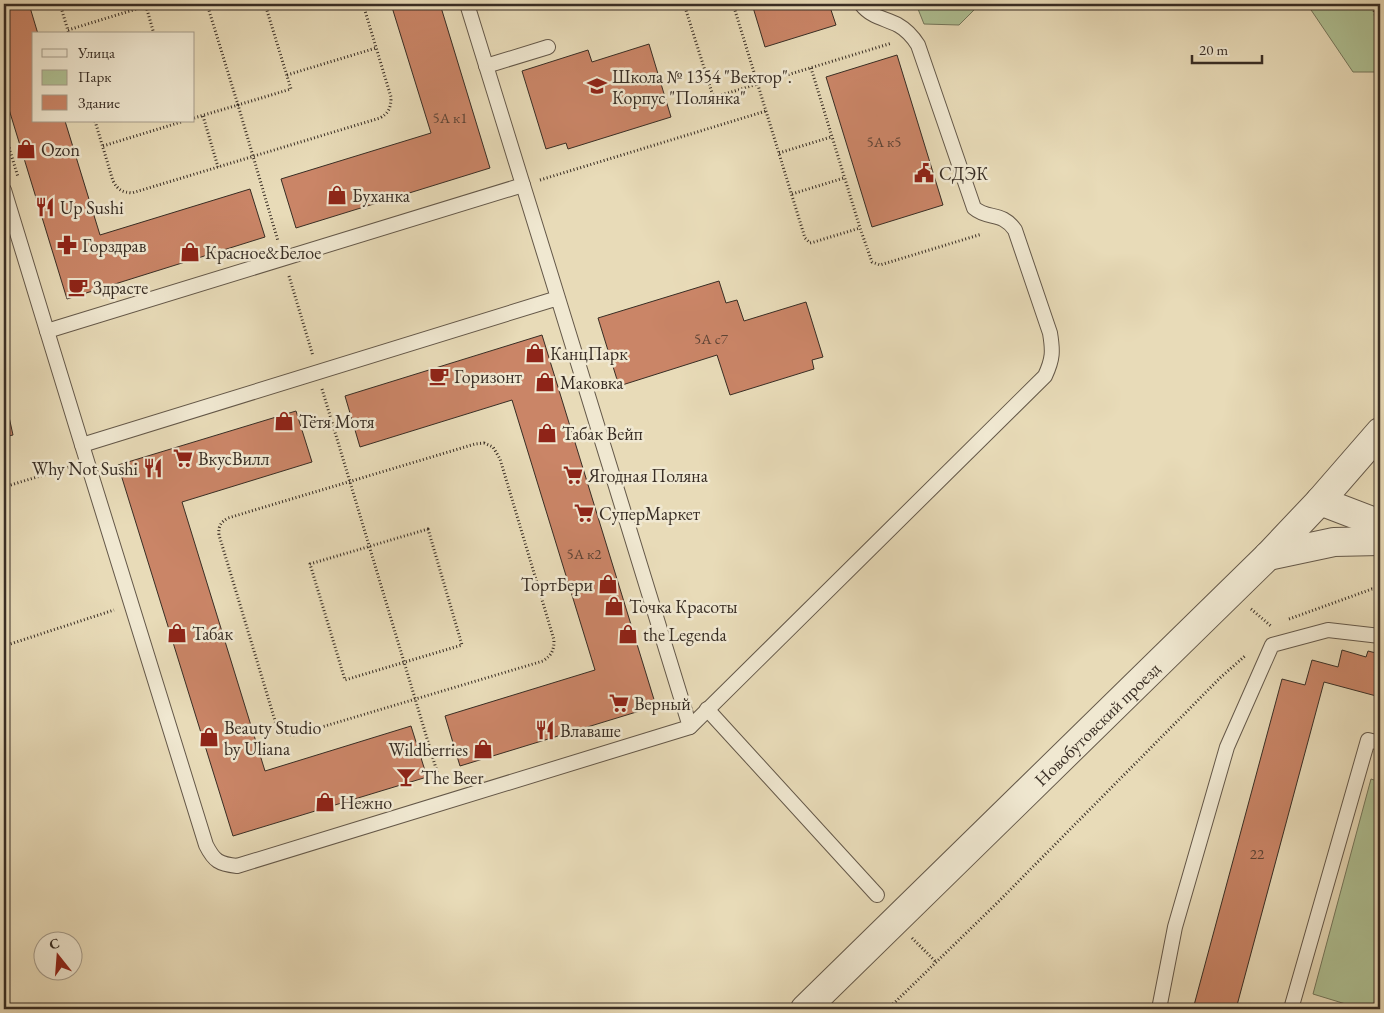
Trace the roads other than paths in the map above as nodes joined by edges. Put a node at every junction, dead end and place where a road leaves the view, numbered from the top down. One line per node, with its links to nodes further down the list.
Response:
1 (467, 4): 4 (lane)
2 (861, 4): 16 (lane)
3 (548, 47): 4 (lane)
4 (486, 66): 5 (lane)
5 (523, 185): 7 (lane); 8 (lane)
6 (4, 190): 8 (lane)
7 (558, 298): 10 (lane); 17 (lane)
8 (48, 332): 10 (lane)
9 (1380, 432): 11 (street, Новобутовский проезд)
10 (82, 445): 17 (lane)
11 (1320, 501): 12 (street); 14 (street, Новобутовский проезд)
12 (1380, 524)
13 (1380, 541): 14 (street)
14 (1268, 556): 20 (street, Новобутовский проезд)
15 (1380, 636): 21 (lane)
16 (707, 709): 17 (lane); 19 (lane)
17 (690, 727)
18 (1380, 743): 22 (lane)
19 (877, 895)
20 (805, 1009)
21 (1159, 1009)
22 (1292, 1009)

